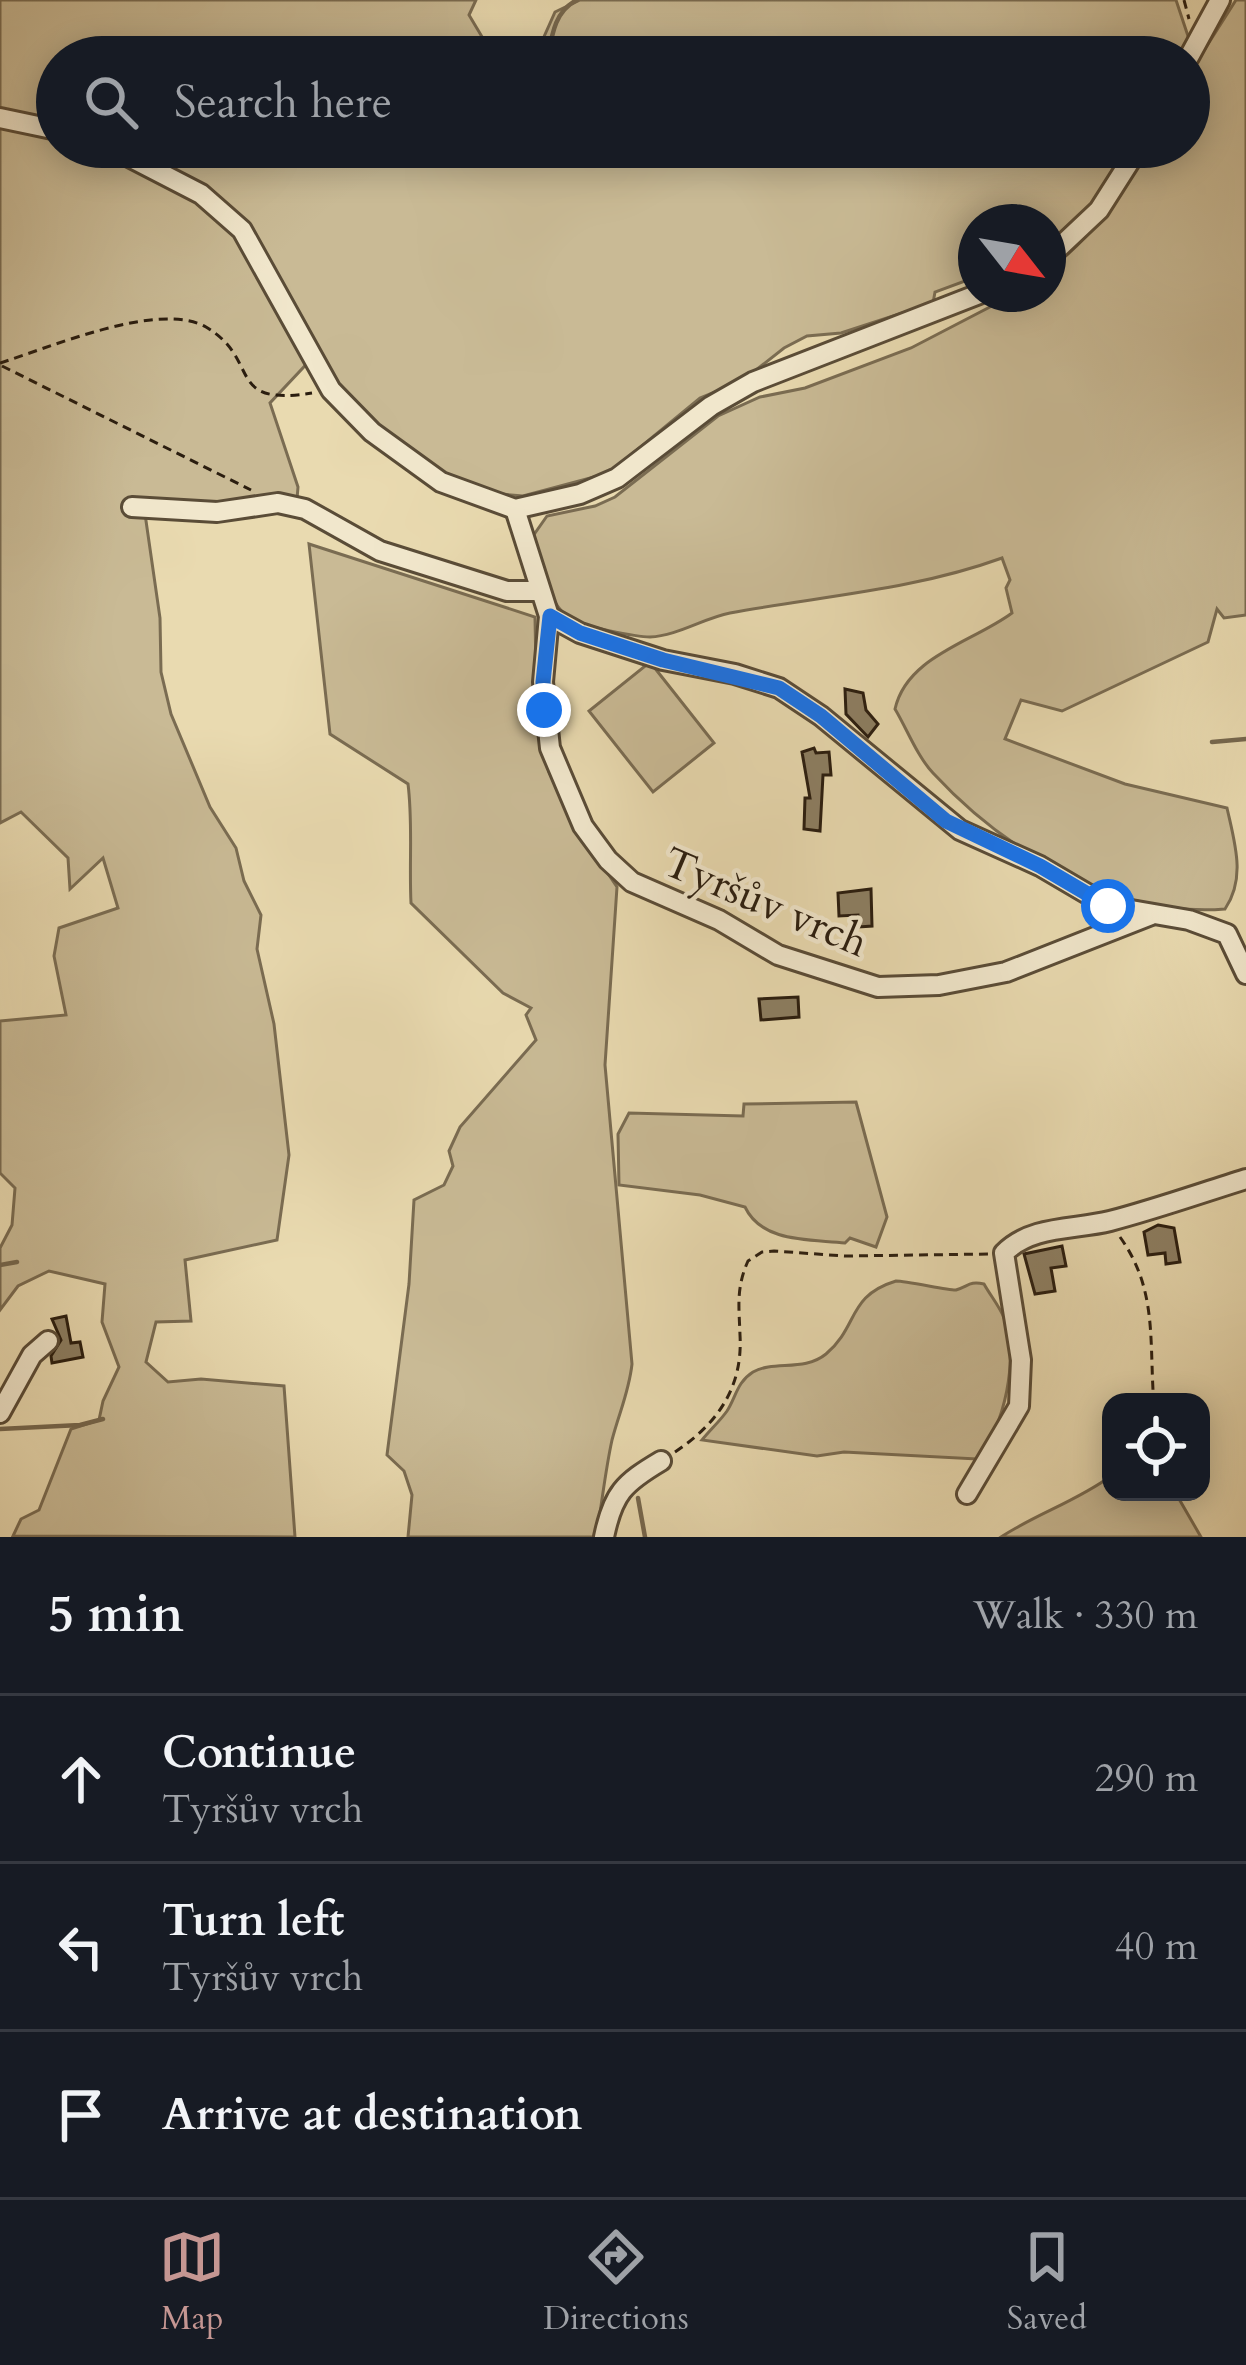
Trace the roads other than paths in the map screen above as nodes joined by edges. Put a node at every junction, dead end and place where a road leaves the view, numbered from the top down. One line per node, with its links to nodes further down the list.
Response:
1 (1220, 0): 2 (street)
2 (1200, 36)
3 (0, 118): 4 (street)
4 (36, 126)
5 (151, 168): 10 (street)
6 (1126, 168): 7 (street)
7 (1066, 241)
8 (958, 302): 10 (street)
9 (131, 507): 11 (street)
10 (515, 509): 11 (street, Tyršův vrch)
11 (539, 591): 12 (street, Tyršův vrch)
12 (550, 616): 13 (street); 13 (street, Tyršův vrch)
13 (1151, 915): 14 (street)
14 (1236, 935): 15 (street)
15 (1246, 974)
16 (1246, 1179): 20 (street)
17 (47, 1341): 18 (street)
18 (0, 1413)
19 (661, 1461): 21 (street)
20 (967, 1494)
21 (604, 1537)

